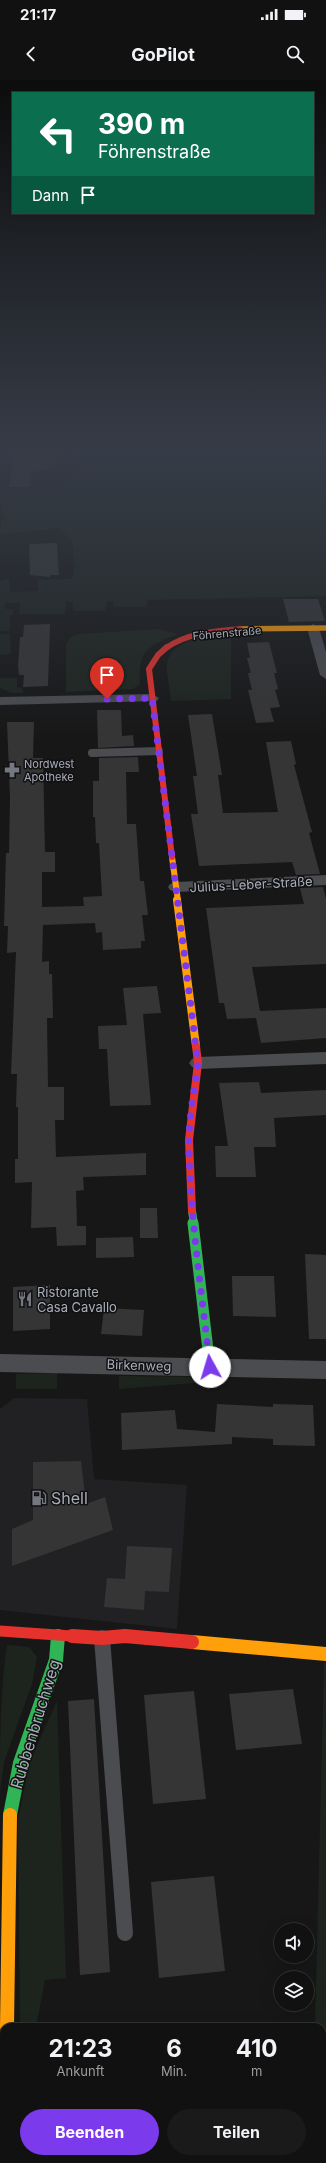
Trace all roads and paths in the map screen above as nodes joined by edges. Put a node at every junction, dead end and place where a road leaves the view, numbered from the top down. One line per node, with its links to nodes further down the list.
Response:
1 (313, 628): 2 (street, Föhrenstraße); 3 (street); 4 (street, Föhrenstraße)
2 (326, 628)
3 (326, 675)
4 (152, 698): 5 (street); 6 (street, Föhrenstraße)
5 (0, 701)
6 (159, 751): 7 (lane); 9 (street, Föhrenstraße)
7 (92, 753)
8 (326, 880): 9 (street, Julius-Leber-Straße)
9 (176, 887): 11 (street, Föhrenstraße)
10 (326, 1058): 11 (street)
11 (198, 1063): 13 (street, Föhrenstraße)
12 (0, 1363): 13 (street, Birkenweg)
13 (210, 1367): 14 (street, Birkenweg)
14 (326, 1370)
15 (0, 1631): 16 (street)
16 (58, 1636): 17 (street); 20 (street, Rubbenbruchweg)
17 (102, 1638): 18 (street); 19 (lane)
18 (326, 1654)
19 (125, 1933)
20 (7, 2023)

